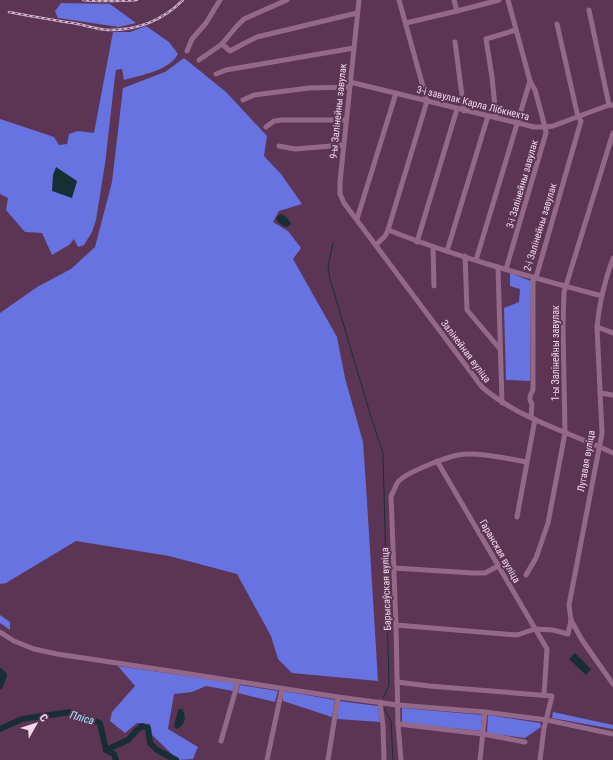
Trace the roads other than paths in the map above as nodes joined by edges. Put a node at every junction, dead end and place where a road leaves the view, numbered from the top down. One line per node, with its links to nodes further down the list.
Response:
1 (220, 0): 17 (street)
2 (287, 0): 15 (street)
3 (359, 0): 10 (street, 9-ы Залінейны завулак)
4 (400, 0): 11 (street)
5 (454, 0): 9 (street)
6 (499, 0): 9 (street)
7 (508, 0): 13 (street, 3-і Залінейны завулак)
8 (589, 10): 25 (street)
9 (457, 11): 11 (street)
10 (358, 13): 15 (street); 16 (street, 9-ы Залінейны завулак)
11 (406, 23): 24 (street)
12 (557, 24): 29 (street)
13 (516, 30): 20 (street, 3-і Залінейны завулак); 30 (street)
14 (455, 42): 27 (street)
15 (222, 44): 18 (street)
16 (354, 48): 19 (street); 21 (street, 9-ы Залінейны завулак)
17 (187, 51)
18 (199, 60)
19 (216, 74)
20 (530, 80): 32 (street); 34 (street, 3-і Залінейны завулак)
21 (350, 84): 22 (street, 3-і завулак Карла Лібкнехта); 23 (street, 3-і завулак Карла Лібкнехта); 31 (street, 9-ы Залінейны завулак)
22 (396, 93): 24 (street, 3-і завулак Карла Лібкнехта); 38 (street)
23 (243, 100)
24 (427, 101): 26 (street, 3-і завулак Карла Лібкнехта); 39 (street)
25 (611, 105): 29 (street, 3-і завулак Карла Лібкнехта)
26 (457, 109): 27 (street, 3-і завулак Карла Лібкнехта); 40 (street)
27 (464, 111): 28 (street, 3-і завулак Карла Лібкнехта)
28 (488, 116): 30 (street, 3-і завулак Карла Лібкнехта); 43 (street)
29 (578, 117): 34 (street, 3-і завулак Карла Лібкнехта); 49 (street, 2-і Залінейны завулак)
30 (496, 118): 32 (street, 3-і завулак Карла Лібкнехта)
31 (346, 120): 33 (street); 36 (street, 9-ы Залінейны завулак)
32 (518, 124): 34 (street, 3-і завулак Карла Лібкнехта); 46 (street)
33 (266, 127)
34 (545, 127): 48 (street, 3-і Залінейны завулак)
35 (613, 132): 51 (street, 1-ы Залінейны завулак)
36 (343, 145): 37 (street); 38 (street, 9-ы Залінейны завулак)
37 (279, 146)
38 (356, 219): 41 (street, Залінейная вуліца)
39 (388, 230): 40 (street); 41 (street)
40 (418, 242): 42 (street)
41 (376, 245): 58 (street, Залінейная вуліца)
42 (432, 247): 43 (street); 50 (street)
43 (447, 251): 44 (street)
44 (465, 256): 46 (street); 55 (street)
45 (613, 258): 52 (street, Лугавая вуліца)
46 (476, 260): 47 (street)
47 (498, 267): 48 (street); 55 (street)
48 (506, 269): 49 (street)
49 (534, 278): 51 (street); 59 (street, 2-і Залінейны завулак)
50 (434, 286)
51 (565, 286): 52 (street); 60 (street, 1-ы Залінейны завулак)
52 (602, 296): 53 (street, Лугавая вуліца)
53 (597, 327): 54 (street); 56 (street, Лугавая вуліца)
54 (613, 333)
55 (500, 349): 58 (street)
56 (600, 393): 57 (street); 61 (street, Лугавая вуліца)
57 (613, 395)
58 (502, 403): 59 (street, Залінейная вуліца)
59 (533, 418): 60 (street, Залінейная вуліца); 64 (street, 2-і Залінейны завулак)
60 (565, 432): 61 (street, Залінейная вуліца); 68 (street, 1-ы Залінейны завулак)
61 (599, 447): 62 (street, Залінейная вуліца); 69 (street, Лугавая вуліца)
62 (613, 453)
63 (437, 461): 64 (street); 66 (street, Гаранская вуліца); 67 (street, Барысаўская вуліца)
64 (527, 462): 65 (street, 2-і Залінейны завулак)
65 (517, 517)
66 (498, 566): 67 (street); 71 (street, Гаранская вуліца)
67 (394, 568): 70 (street, Барысаўская вуліца)
68 (526, 575)
69 (571, 620): 71 (street); 75 (street)
70 (396, 625): 71 (street); 74 (street, Барысаўская вуліца)
71 (535, 629): 77 (street, Гаранская вуліца)
72 (0, 632): 73 (street)
73 (238, 682): 76 (street); 86 (street)
74 (397, 682): 77 (street); 80 (street, Барысаўская вуліца)
75 (613, 684)
76 (282, 689): 78 (street); 88 (street)
77 (544, 695): 82 (street)
78 (338, 697): 79 (street); 89 (street)
79 (380, 702): 80 (street); 90 (street)
80 (398, 705): 81 (street); 83 (street, Барысаўская вуліца)
81 (485, 712): 82 (street); 84 (street)
82 (547, 720): 85 (street); 93 (street)
83 (398, 724): 84 (street); 91 (street, Барысаўская вуліца)
84 (483, 734): 87 (street); 92 (street)
85 (613, 734)
86 (221, 741)
87 (525, 742)
88 (267, 760)
89 (328, 760)
90 (384, 760)
91 (401, 760)
92 (480, 760)
93 (540, 760)

